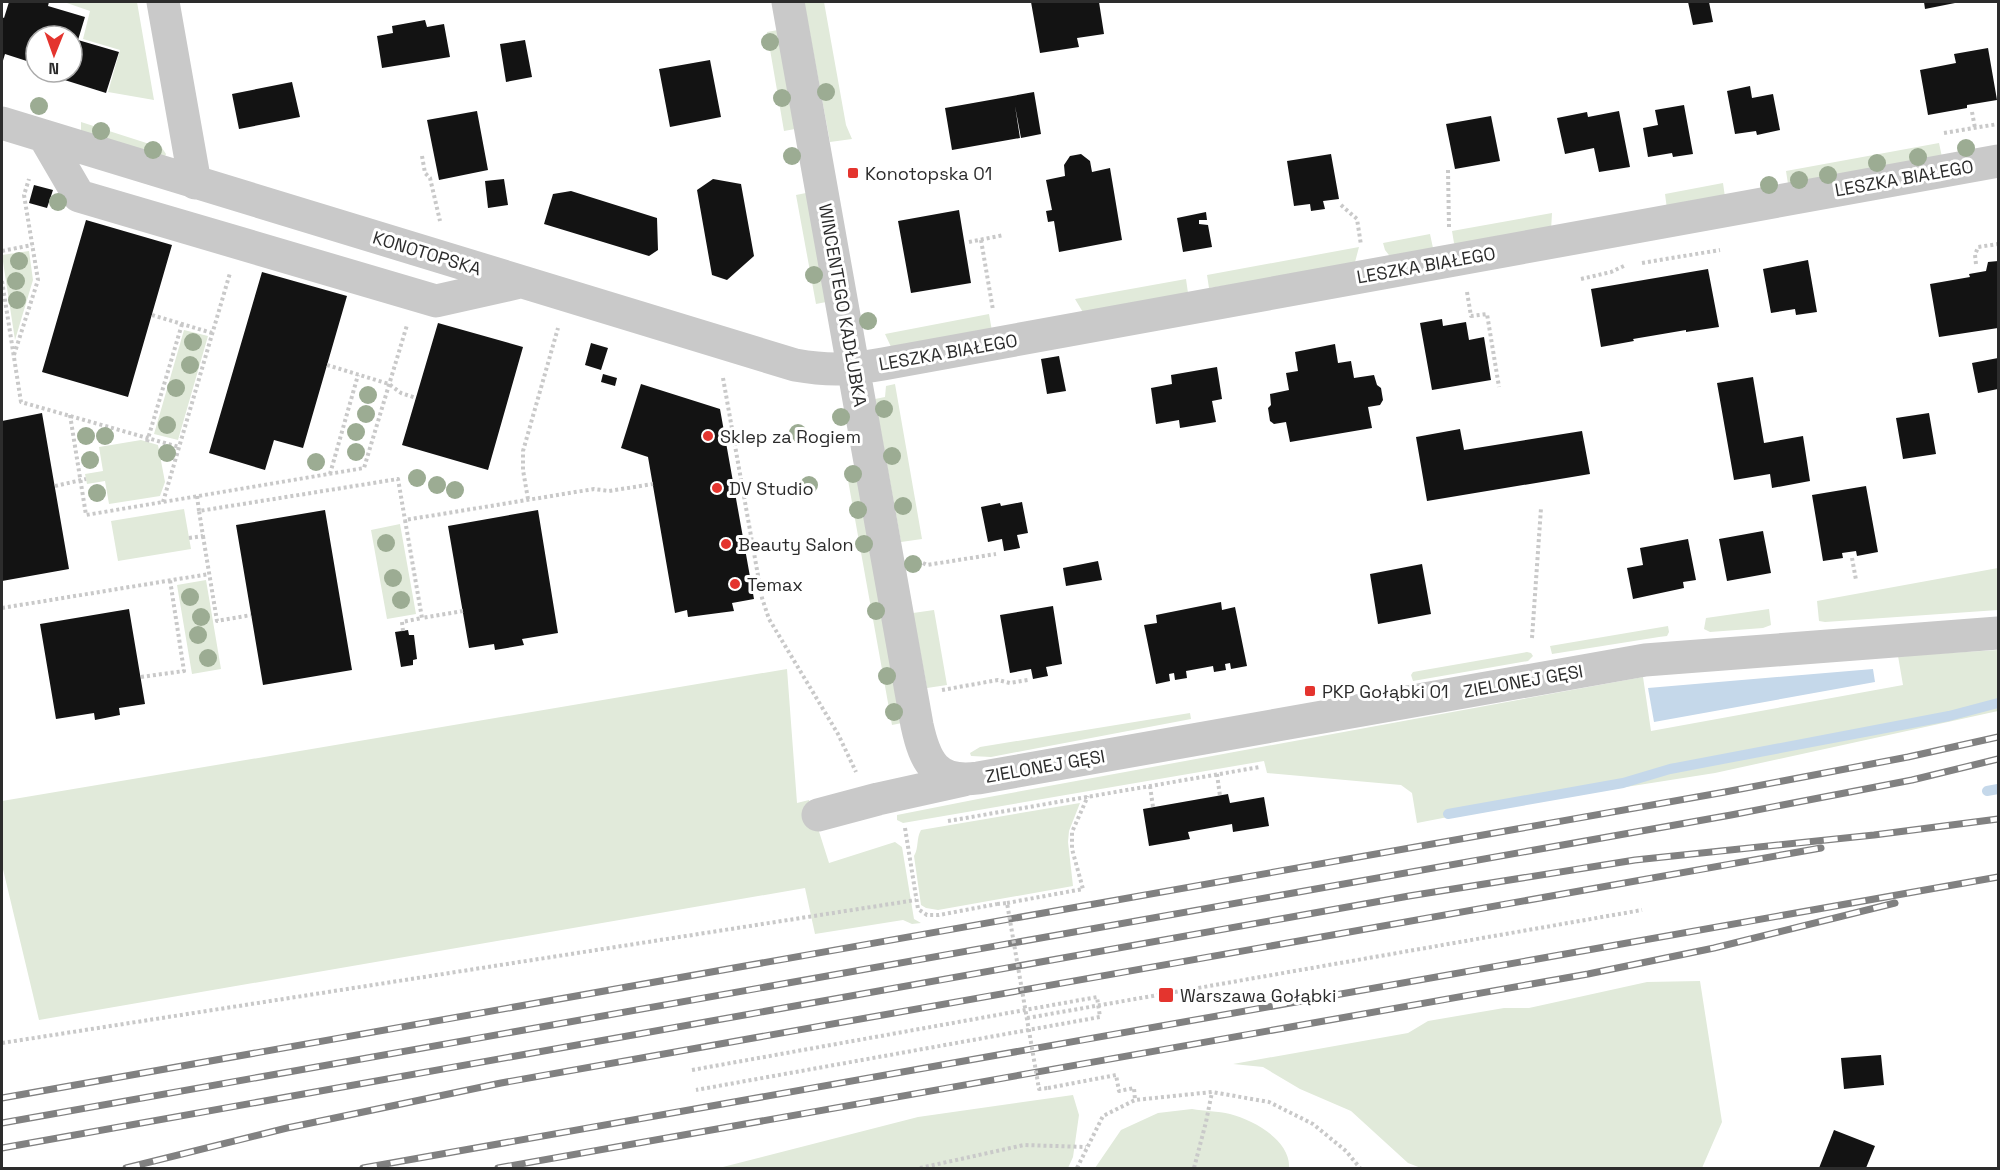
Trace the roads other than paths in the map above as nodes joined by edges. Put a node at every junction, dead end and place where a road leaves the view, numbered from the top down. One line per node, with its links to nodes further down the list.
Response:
1 (163, 2): 6 (street)
2 (788, 2): 9 (street, WINCENTEGO KADŁUBKA)
3 (2, 123): 4 (street, KONOTOPSKA)
4 (44, 136): 6 (street, KONOTOPSKA); 7 (street)
5 (1998, 161): 9 (street, LESZKA BIAŁEGO)
6 (204, 185): 7 (street); 8 (street, KONOTOPSKA)
7 (213, 235): 8 (street)
8 (520, 282): 9 (street, KONOTOPSKA)
9 (854, 369): 11 (street, WINCENTEGO KADŁUBKA)
10 (1998, 633): 11 (street, ZIELONEJ GĘSI)
11 (955, 778): 12 (street, ZIELONEJ GĘSI)
12 (818, 815)

